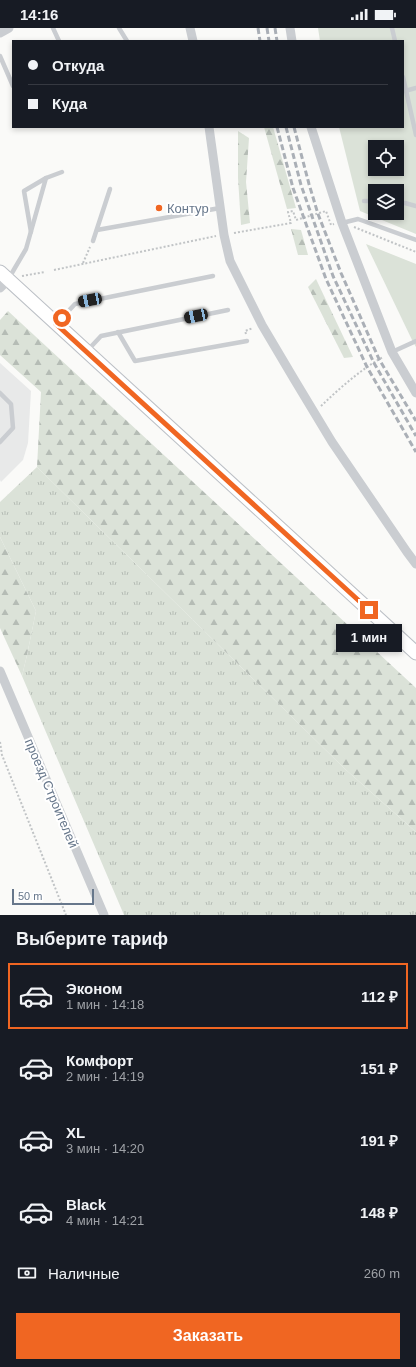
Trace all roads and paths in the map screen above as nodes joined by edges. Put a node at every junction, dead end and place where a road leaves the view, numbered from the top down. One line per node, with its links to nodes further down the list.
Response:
1 (9, 28): 7 (street)
2 (54, 28): 8 (lane)
3 (119, 28): 9 (lane)
4 (190, 28): 10 (street)
5 (290, 28): 11 (street)
6 (392, 28): 12 (lane)
7 (0, 33)
8 (59, 40)
9 (125, 40)
10 (193, 40)
11 (292, 40)
12 (395, 40)
13 (0, 56): 14 (lane)
14 (12, 84)
15 (416, 88): 16 (lane)
16 (404, 91): 19 (lane)
17 (209, 128): 27 (street)
18 (311, 128): 29 (street)
19 (416, 135)
20 (62, 172): 21 (lane)
21 (46, 178): 31 (lane); 31 (lane)
22 (110, 189): 30 (lane)
23 (364, 201): 24 (lane)
24 (368, 201)
25 (404, 203): 26 (lane)
26 (416, 206)
27 (220, 208): 30 (lane); 32 (street)
28 (311, 216): 32 (path)
29 (342, 223): 33 (lane); 47 (street)
30 (97, 230): 34 (lane)
31 (31, 234): 39 (lane)
32 (224, 235): 35 (path); 42 (street)
33 (416, 240)
34 (93, 241): 35 (path)
35 (83, 264): 36 (path)
36 (54, 270)
37 (45, 272): 39 (path)
38 (213, 276): 41 (lane)
39 (6, 279): 41 (street)
40 (228, 310): 43 (lane)
41 (56, 324): 46 (street)
42 (262, 325): 44 (path); 50 (street)
43 (118, 332): 44 (lane); 46 (lane)
44 (247, 341)
45 (416, 341): 47 (lane)
46 (87, 352): 53 (street)
47 (392, 352): 48 (street); 50 (path)
48 (416, 393)
49 (0, 394): 51 (lane)
50 (314, 413): 52 (street)
51 (0, 442)
52 (416, 564)
53 (416, 653)
54 (0, 671): 55 (street, проезд Строителей)
55 (3, 684): 58 (street, проезд Строителей)
56 (0, 742): 57 (path)
57 (66, 915)
58 (104, 915)

